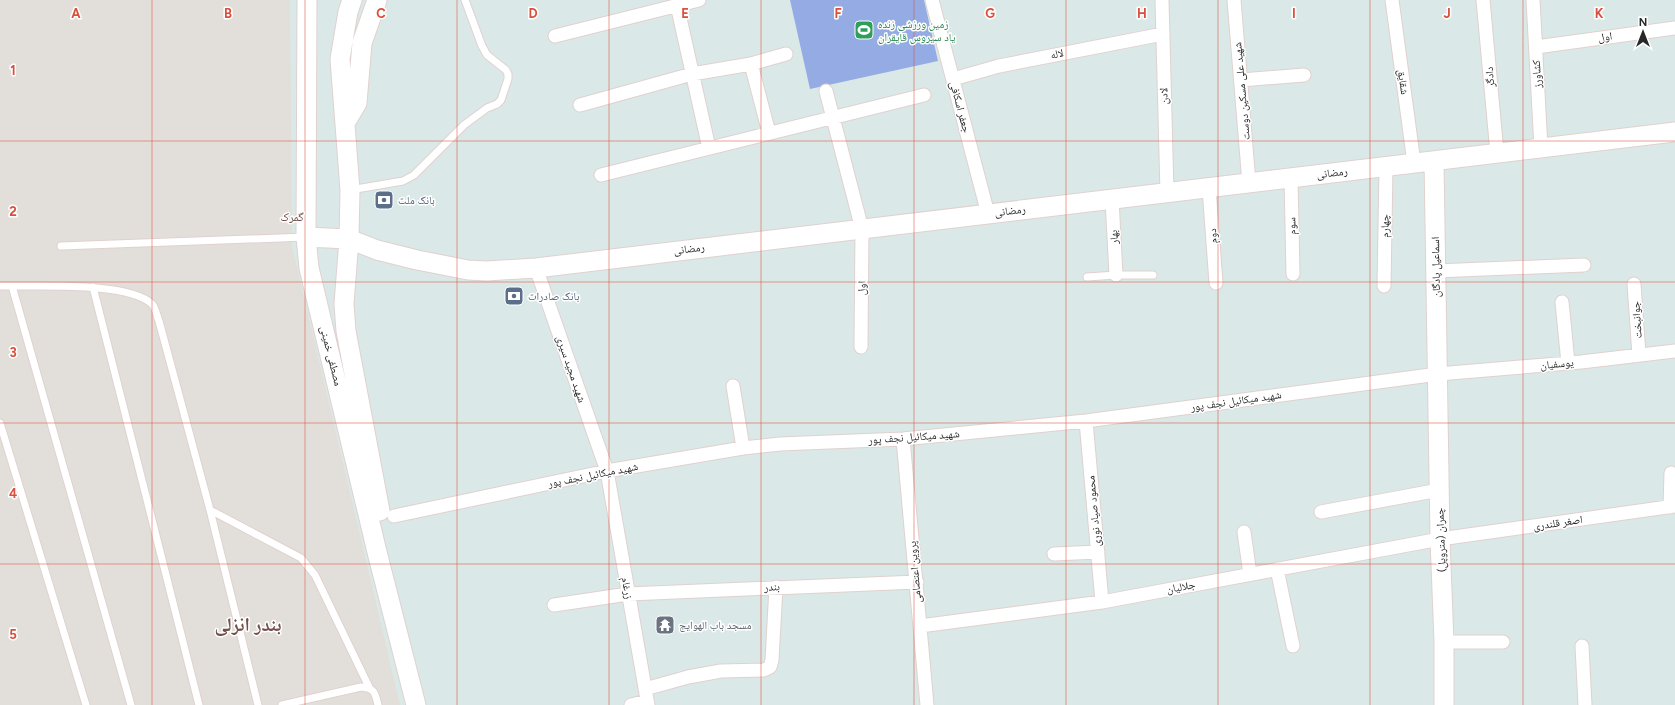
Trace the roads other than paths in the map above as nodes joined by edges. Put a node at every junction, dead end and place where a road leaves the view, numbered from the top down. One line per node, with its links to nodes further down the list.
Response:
1 (307, 0): 45 (street, مصطفی خمینی)
2 (352, 0): 27 (street, مصطفی خمینی)
3 (377, 0): 27 (street)
4 (465, 0): 40 (lane)
5 (698, 0): 12 (street)
6 (932, 0): 21 (street, جعفر اسکافی)
7 (1162, 0): 14 (street, لادن)
8 (1234, 0): 22 (street, شهید علی مسکین دوست)
9 (1392, 0): 34 (street, شقایق)
10 (1483, 0): 32 (street, دادگر)
11 (1533, 0): 16 (street, کشاورز)
12 (677, 5): 15 (street); 19 (street)
13 (1675, 28): 16 (street, اول)
14 (1163, 34): 21 (street, لاله); 41 (street, لادن)
15 (555, 36)
16 (1536, 46): 31 (street, کشاورز)
17 (786, 54): 18 (street)
18 (751, 64): 19 (street); 29 (street)
19 (692, 74): 25 (street); 30 (street)
20 (1304, 75): 22 (street)
21 (953, 79): 43 (street, جعفر اسکافی)
22 (1241, 80): 38 (street, شهید علی مسکین دوست)
23 (826, 91): 26 (street, اول)
24 (924, 95): 26 (street)
25 (580, 105)
26 (833, 118): 29 (street); 44 (street, اول)
27 (345, 123): 40 (street, مصطفی خمینی)
28 (1675, 132): 31 (street, رمضانی)
29 (769, 133): 30 (street)
30 (709, 148): 36 (street)
31 (1541, 148): 32 (street, رمضانی)
32 (1497, 153): 33 (street, رمضانی)
33 (1434, 161): 34 (street, رمضانی); 50 (street, اسماعیل پادگان)
34 (1414, 163): 35 (street, رمضانی)
35 (1386, 166): 37 (street, رمضانی); 59 (street, چهارم)
36 (601, 175)
37 (1291, 178): 38 (street, رمضانی); 51 (street, سوم)
38 (1249, 183): 39 (street, رمضانی)
39 (1209, 188): 41 (street, رمضانی); 55 (street, دوم)
40 (350, 190): 46 (street, مصطفی خمینی)
41 (1168, 193): 42 (street, رمضانی)
42 (1112, 199): 43 (street, رمضانی); 52 (street, بهار)
43 (988, 214): 44 (street, رمضانی)
44 (862, 229): 49 (street, رمضانی); 62 (street, اول)
45 (306, 237): 46 (street, رمضانی); 47 (lane); 103 (street, مصطفی خمینی)
46 (349, 239): 49 (street, رمضانی); 104 (street, مصطفی خمینی)
47 (61, 246)
48 (1584, 265): 50 (street)
49 (536, 268): 72 (street, شهید مجید سیری)
50 (1436, 271): 66 (street, اسماعیل پادگان)
51 (1293, 274)
52 (1116, 275): 53 (lane); 54 (lane)
53 (1153, 275)
54 (1087, 277)
55 (1216, 284)
56 (1634, 284): 64 (street, جوانبخت)
57 (0, 286): 58 (lane)
58 (12, 286): 60 (lane); 98 (lane)
59 (1384, 286)
60 (93, 287): 76 (lane); 99 (lane)
61 (1562, 302): 65 (street)
62 (861, 348)
63 (1675, 351): 64 (street, یوسفیان)
64 (1639, 356): 65 (street, یوسفیان)
65 (1568, 363): 66 (street, یوسفیان)
66 (1438, 374): 68 (street, شهید میکائیل نجف پور); 74 (street, چمران (متروپل))
67 (734, 386): 71 (street)
68 (1086, 421): 70 (street, شهید میکائیل نجف پور); 81 (street, محمود صیاد نوری)
69 (0, 423): 97 (lane)
70 (903, 439): 71 (street, شهید میکائیل نجف پور); 85 (street, پروین اعتصامی)
71 (743, 448): 72 (street, شهید میکائیل نجف پور)
72 (606, 471): 78 (street, شهید میکائیل نجف پور); 87 (street, زرغام)
73 (1671, 473): 75 (street)
74 (1439, 490): 77 (street); 80 (street, چمران (متروپل))
75 (1673, 506): 80 (street, اصغر قلندری)
76 (210, 510): 95 (lane); 100 (lane)
77 (1321, 512)
78 (394, 516)
79 (1244, 532): 84 (street)
80 (1440, 539): 83 (street, جلالیان); 91 (street, چمران (متروپل))
81 (1098, 552): 82 (street); 88 (street, محمود صیاد نوری)
82 (1054, 554)
83 (1277, 569): 84 (street, جلالیان); 93 (street)
84 (1250, 574): 88 (street, جلالیان)
85 (916, 582): 86 (street, بندر); 90 (street, پروین اعتصامی)
86 (776, 587): 87 (street, بندر); 96 (street)
87 (628, 594): 89 (street, بندر); 96 (street, زرغام)
88 (1102, 602): 90 (street, جلالیان)
89 (554, 605)
90 (920, 626): 106 (street, پروین اعتصامی)
91 (1444, 642): 92 (street); 107 (street, چمران (متروپل))
92 (1503, 642)
93 (1293, 646)
94 (1582, 646): 108 (street)
95 (369, 687): 101 (lane); 102 (lane)
96 (646, 698): 105 (street)
97 (86, 705)
98 (131, 705)
99 (199, 705)
100 (258, 705)
101 (282, 705)
102 (378, 705)
103 (416, 705)
104 (427, 705)
105 (631, 705)
106 (927, 705)
107 (1444, 705)
108 (1584, 705)

